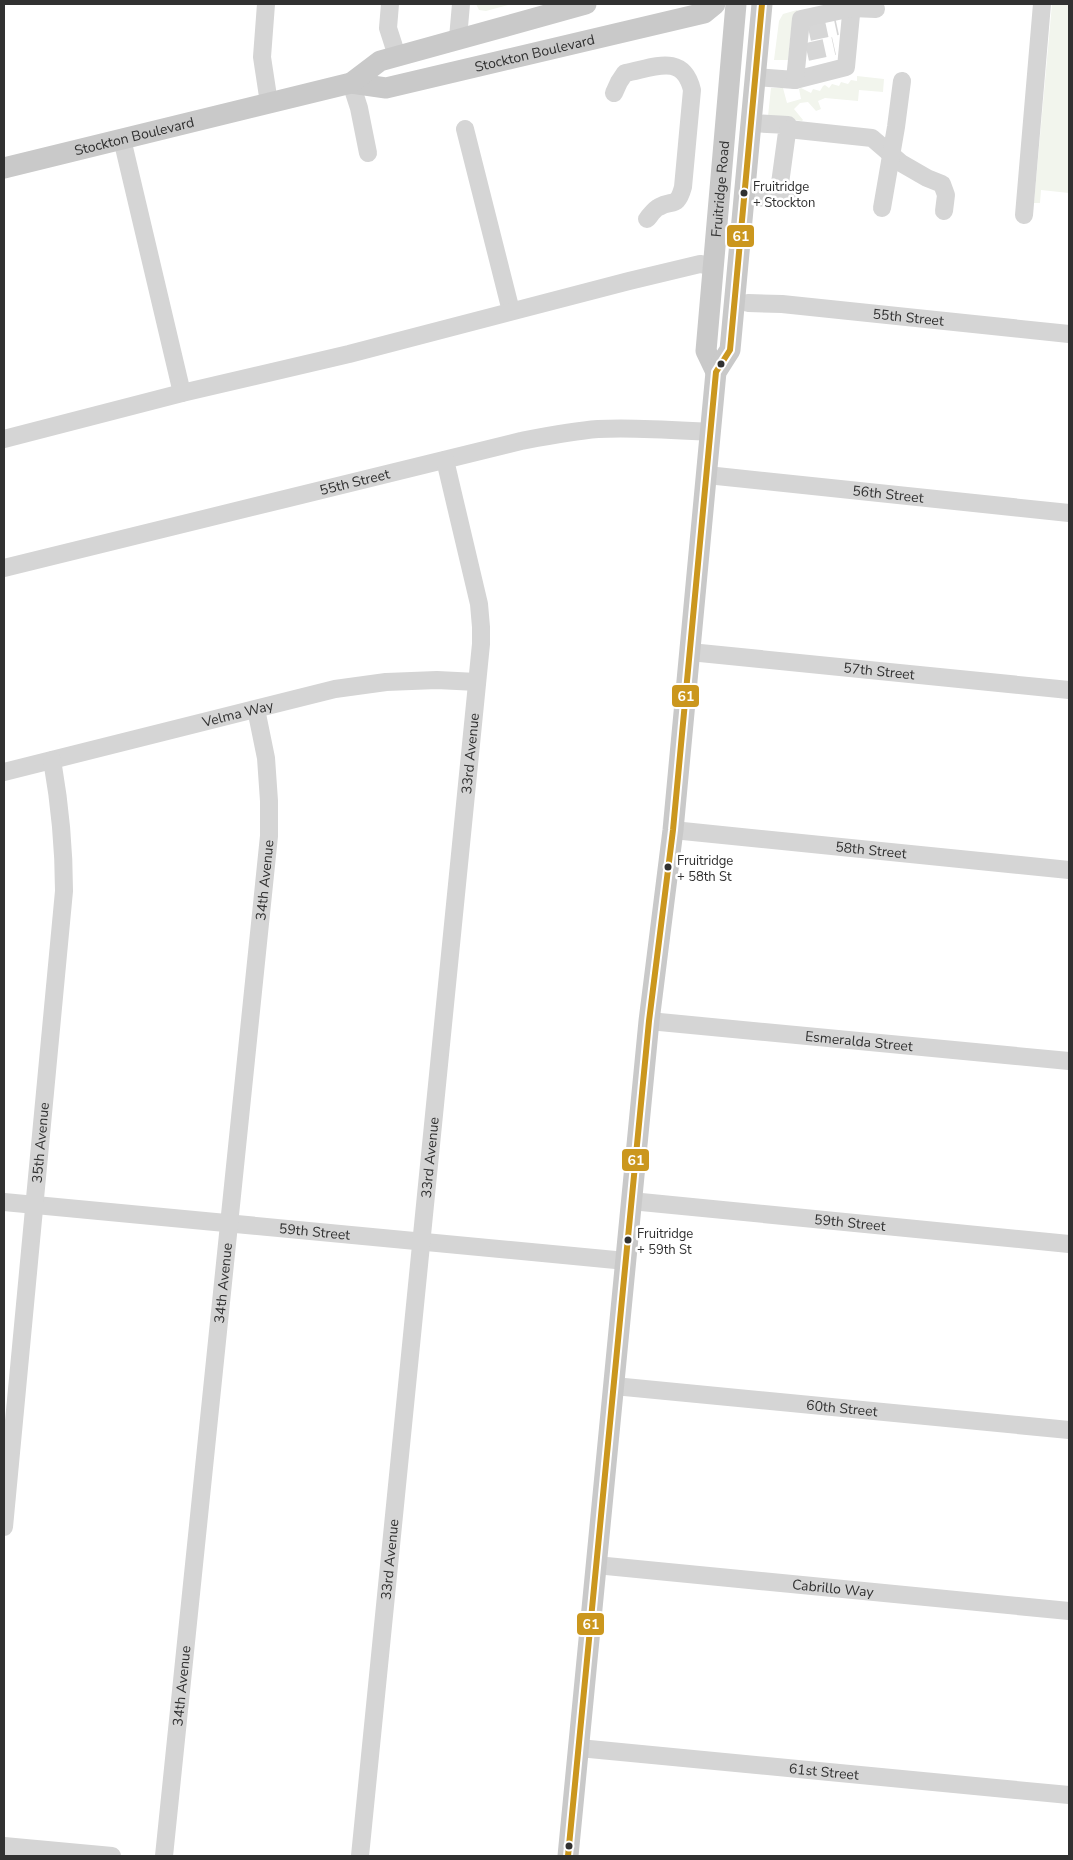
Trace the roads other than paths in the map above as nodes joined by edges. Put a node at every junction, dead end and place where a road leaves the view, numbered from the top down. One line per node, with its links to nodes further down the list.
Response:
1 (266, 4): 18 (street)
2 (390, 4): 12 (street)
3 (461, 4): 11 (street)
4 (715, 4): 16 (main road, Stockton Boulevard)
5 (736, 4): 31 (main road, Fruitridge Road)
6 (762, 4): 13 (main road, Fruitridge Road)
7 (1042, 4): 29 (street)
8 (578, 5): 11 (main road, Stockton Boulevard)
9 (876, 9): 10 (street)
10 (848, 15): 14 (street); 14 (street)
11 (458, 38): 12 (main road, Stockton Boulevard)
12 (398, 56): 16 (main road, Stockton Boulevard)
13 (755, 77): 14 (street); 19 (main road, Fruitridge Road)
14 (795, 80)
15 (902, 80): 24 (street)
16 (351, 82): 18 (main road, Stockton Boulevard); 23 (street)
17 (614, 93): 30 (street)
18 (269, 103): 22 (main road, Stockton Boulevard)
19 (750, 122): 21 (street); 26 (main road, Fruitridge Road)
20 (465, 129): 33 (street)
21 (788, 129): 24 (street); 26 (street)
22 (122, 139): 25 (main road, Stockton Boulevard); 36 (street)
23 (368, 153)
24 (891, 155): 27 (street); 28 (street)
25 (4, 168)
26 (744, 196): 35 (main road, Fruitridge Road)
27 (882, 208)
28 (944, 211)
29 (1024, 215)
30 (647, 219)
31 (713, 266): 33 (street); 35 (main road, Fruitridge Road)
32 (748, 304): 34 (street, 55th Street)
33 (511, 311): 36 (street)
34 (1069, 334)
35 (716, 372): 37 (main road, Fruitridge Road)
36 (182, 393): 38 (street)
37 (710, 432): 39 (street, 55th Street); 40 (main road, Fruitridge Road)
38 (4, 438)
39 (445, 460): 42 (street, 55th Street); 44 (street, 33rd Avenue)
40 (706, 475): 41 (street, 56th Street); 43 (main road, Fruitridge Road)
41 (1069, 513)
42 (4, 568)
43 (690, 652): 45 (street, 57th Street); 49 (main road, Fruitridge Road)
44 (477, 682): 46 (street, Velma Way); 57 (street, 33rd Avenue)
45 (1069, 690)
46 (256, 709): 47 (street, Velma Way); 56 (street, 34th Avenue)
47 (52, 760): 48 (street, Velma Way); 55 (street, 35th Avenue)
48 (4, 772)
49 (673, 830): 50 (street, 58th Street); 51 (main road, Fruitridge Road)
50 (1069, 870)
51 (649, 1021): 52 (street, Esmeralda Street); 53 (main road, Fruitridge Road)
52 (1069, 1061)
53 (631, 1200): 58 (street, 59th Street); 59 (main road, Fruitridge Road)
54 (4, 1202): 55 (street, 59th Street)
55 (35, 1205): 56 (street, 59th Street); 62 (street, 35th Avenue)
56 (229, 1223): 57 (street, 59th Street); 69 (street, 34th Avenue)
57 (421, 1242): 59 (street, 59th Street); 70 (street, 33rd Avenue)
58 (1069, 1244)
59 (626, 1261): 60 (main road, Fruitridge Road)
60 (614, 1386): 61 (street, 60th Street); 63 (main road, Fruitridge Road)
61 (1069, 1430)
62 (4, 1527)
63 (596, 1565): 64 (street, Cabrillo Way); 65 (main road, Fruitridge Road)
64 (1069, 1611)
65 (579, 1748): 66 (street, 61st Street); 71 (main road, Fruitridge Road)
66 (1069, 1795)
67 (4, 1846): 68 (street)
68 (112, 1856)
69 (164, 1856)
70 (360, 1856)
71 (568, 1856)

